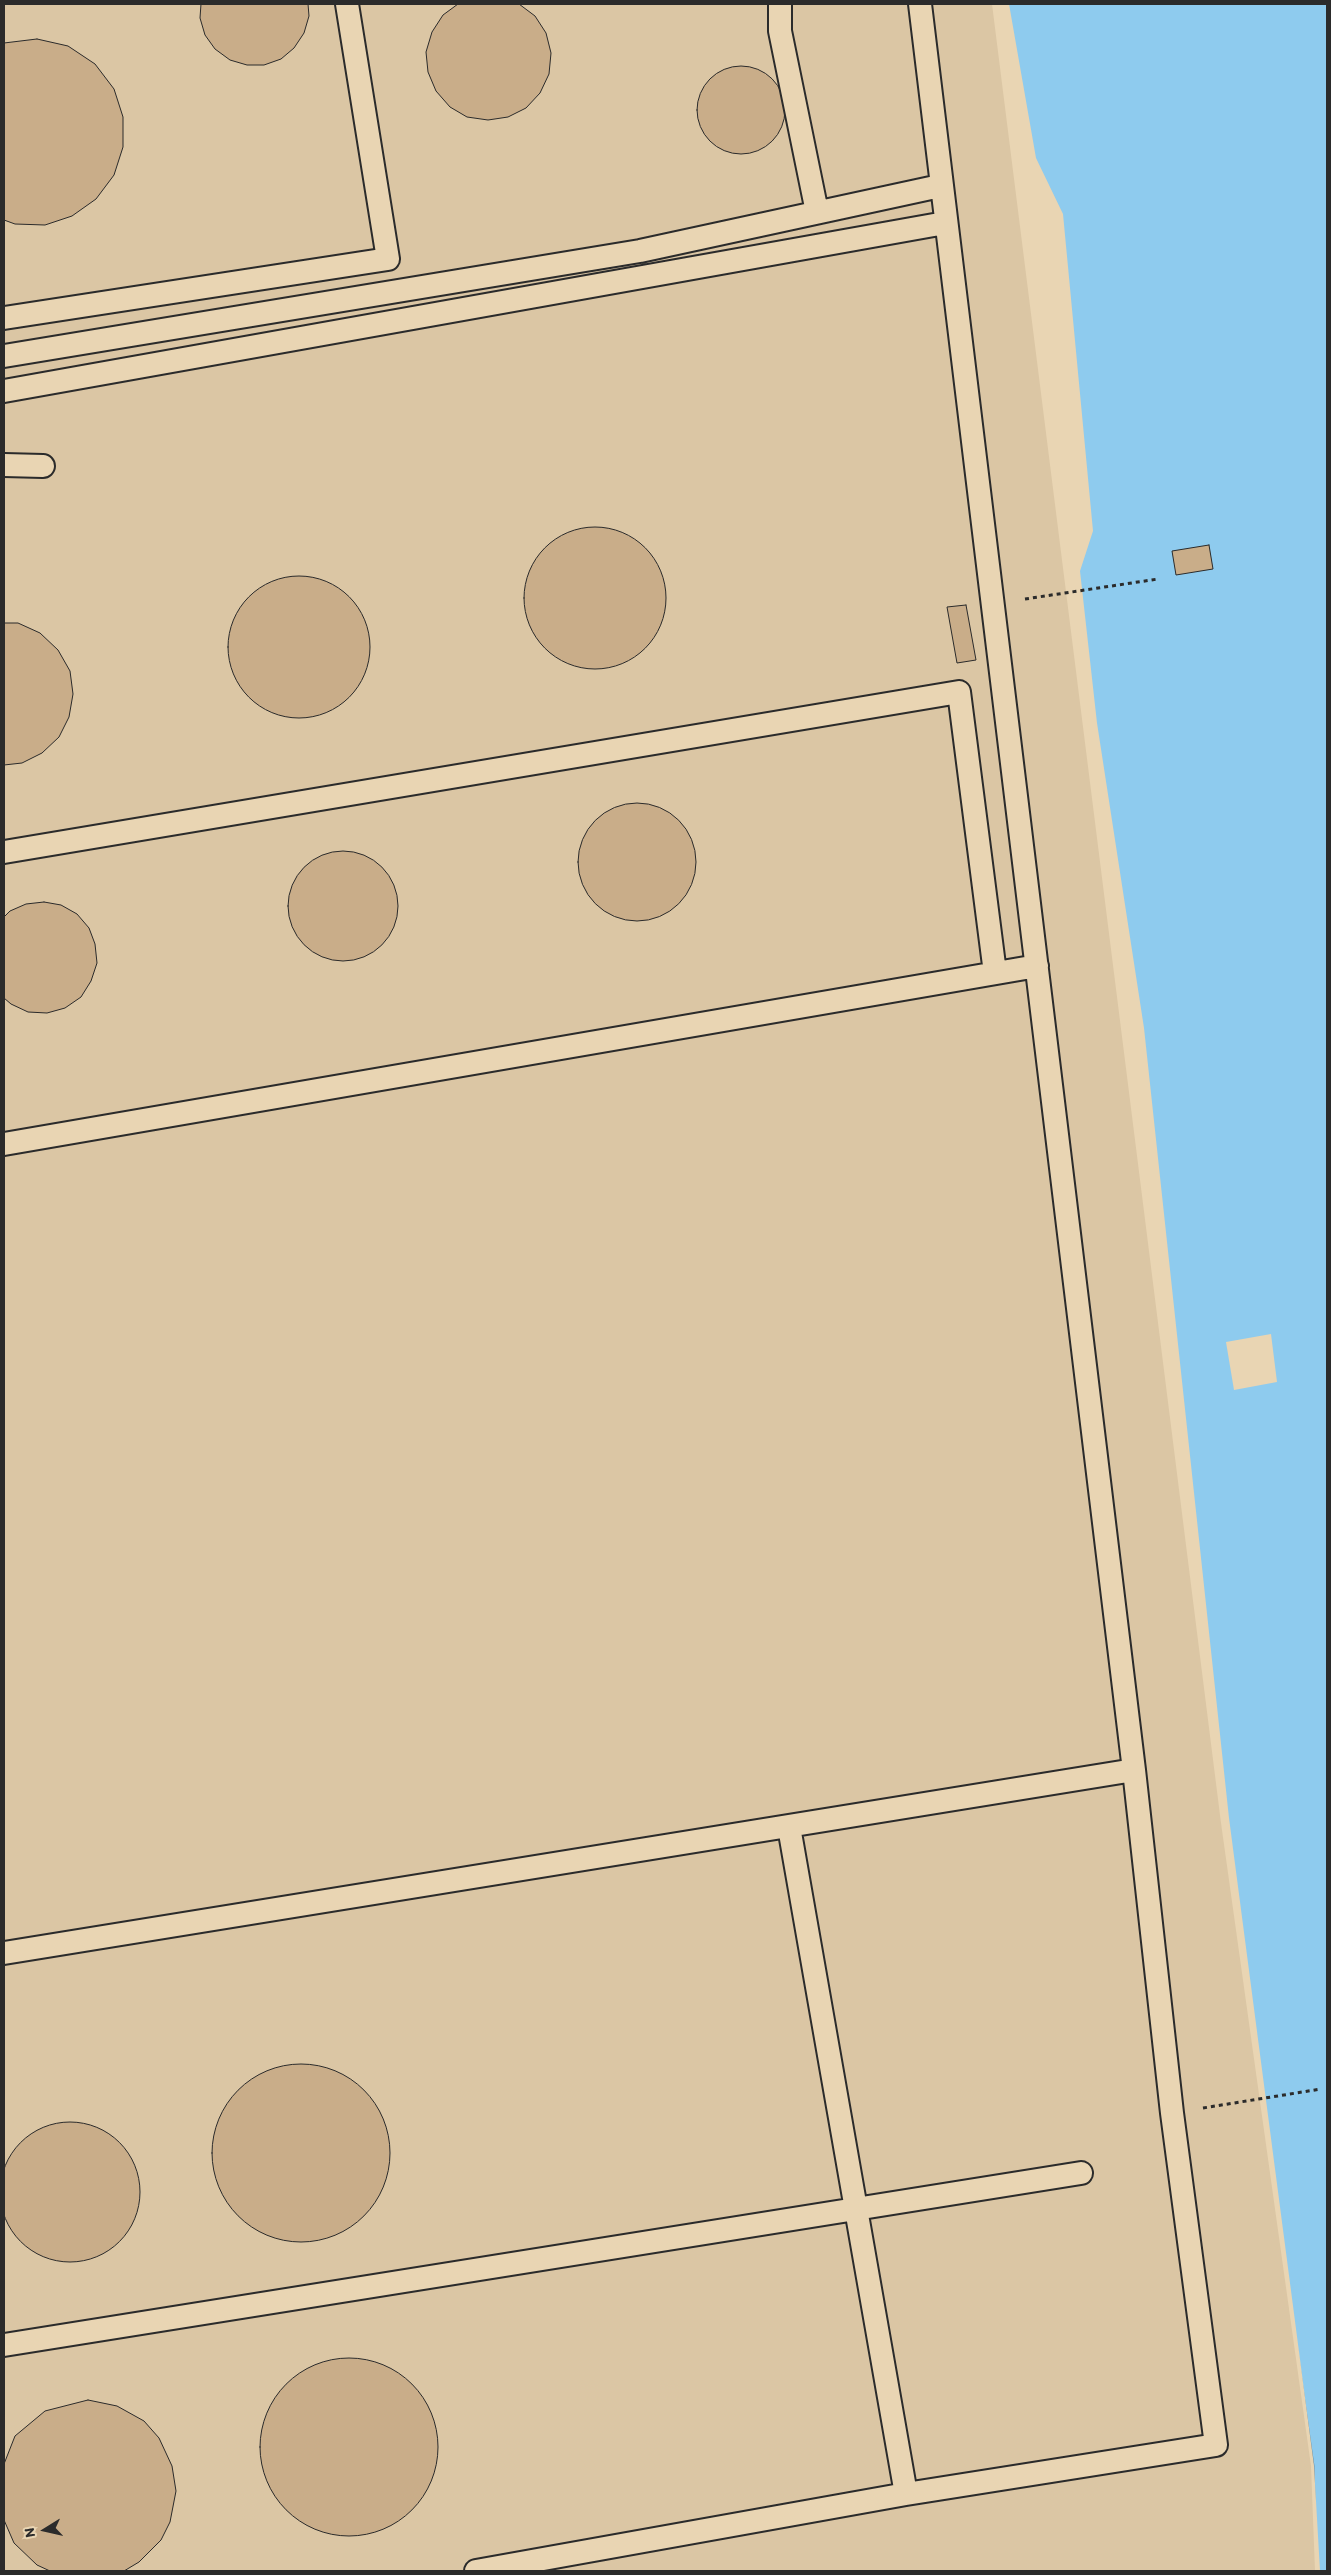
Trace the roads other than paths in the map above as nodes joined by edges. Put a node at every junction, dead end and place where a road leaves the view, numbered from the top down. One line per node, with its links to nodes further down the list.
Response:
1 (347, 4): 7 (lane)
2 (780, 4): 5 (lane)
3 (920, 4): 4 (lane)
4 (940, 186): 5 (lane); 6 (lane)
5 (817, 212): 8 (lane)
6 (945, 223): 9 (lane); 13 (lane)
7 (4, 318)
8 (4, 356)
9 (4, 391)
10 (4, 465): 11 (lane)
11 (43, 466)
12 (4, 852): 14 (lane)
13 (1037, 966): 14 (lane); 16 (lane)
14 (994, 973): 15 (lane)
15 (4, 1144)
16 (1134, 1770): 17 (lane); 22 (lane)
17 (789, 1827): 18 (lane); 20 (lane)
18 (4, 1953)
19 (1081, 2173): 20 (lane)
20 (856, 2210): 21 (lane); 22 (lane)
21 (4, 2345)
22 (906, 2494): 23 (lane)
23 (476, 2571)

